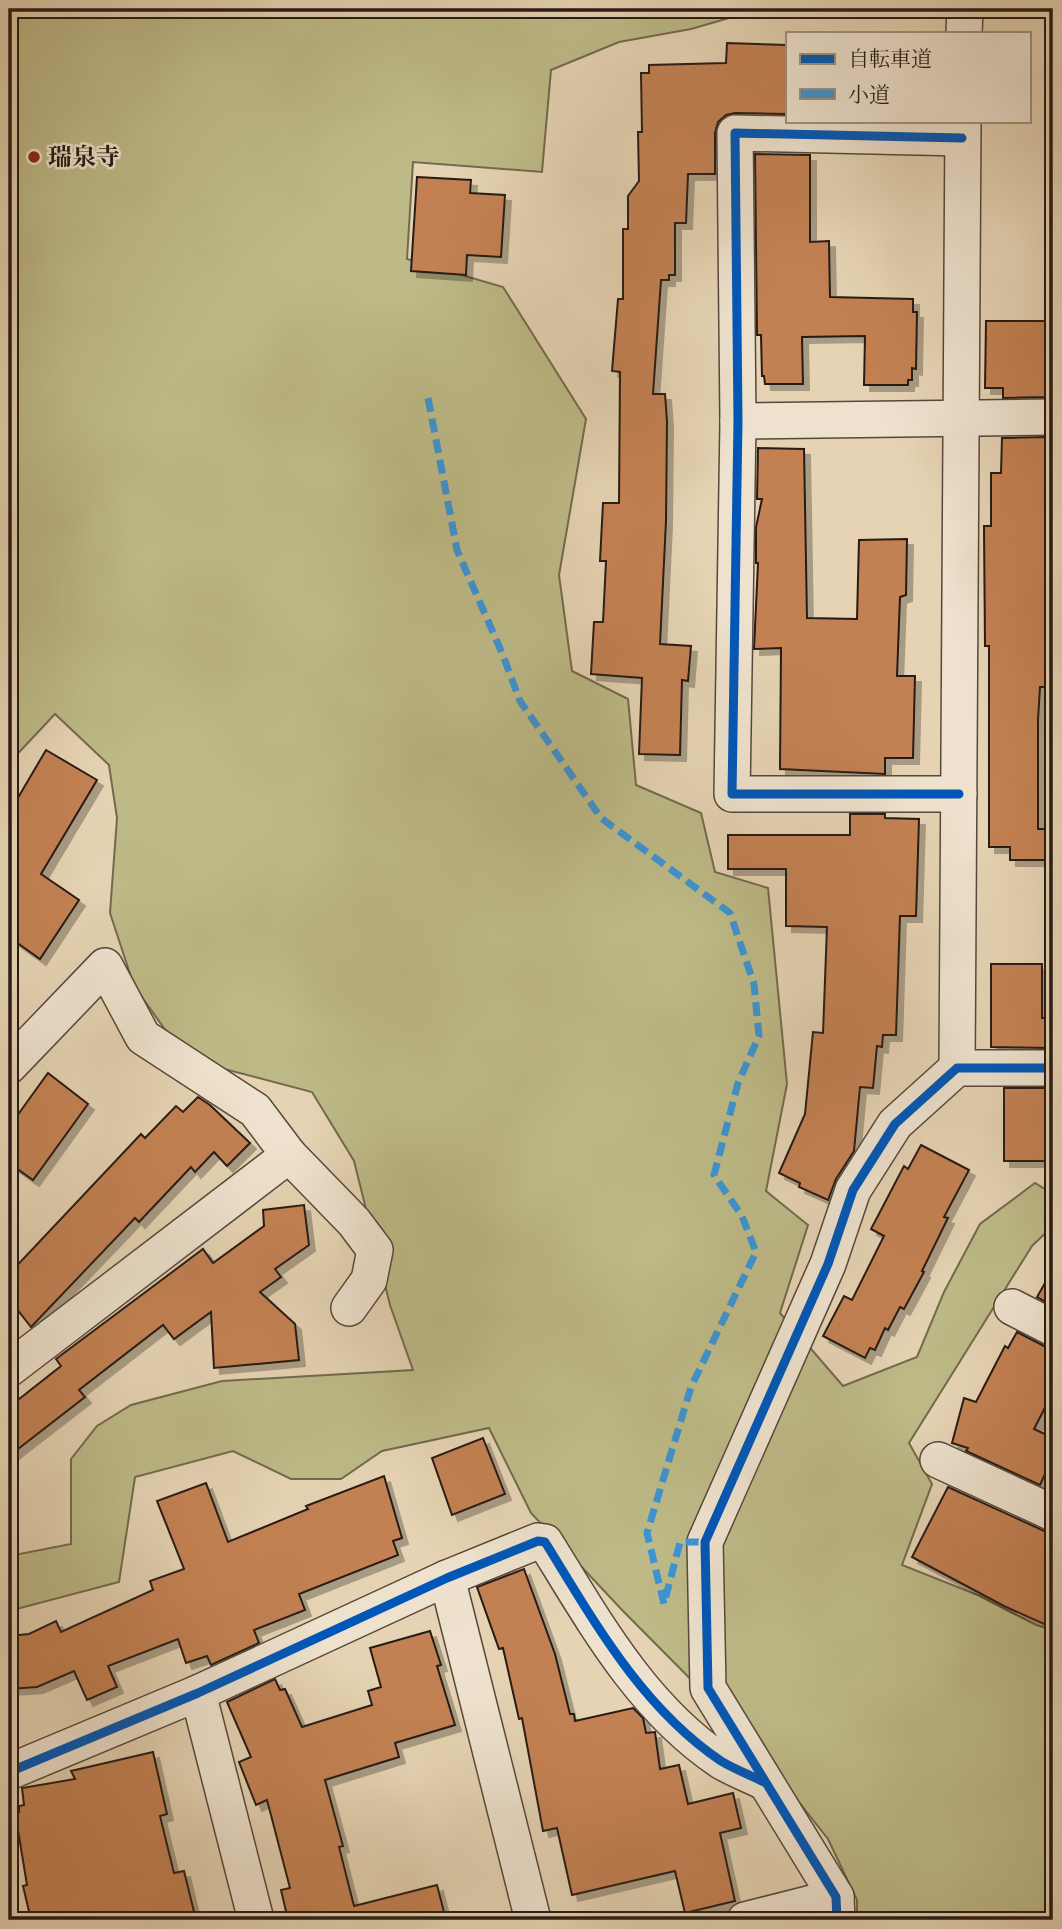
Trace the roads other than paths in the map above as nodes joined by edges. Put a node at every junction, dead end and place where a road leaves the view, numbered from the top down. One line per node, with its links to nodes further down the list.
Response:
1 (965, 9): 2 (street)
2 (964, 32)
3 (963, 129): 4 (street); 6 (street)
4 (962, 417): 5 (street); 6 (street); 7 (street)
5 (1053, 417)
6 (738, 421): 7 (street)
7 (959, 794): 9 (street)
8 (9, 1066): 11 (street)
9 (957, 1068): 10 (street); 21 (street)
10 (1053, 1068)
11 (289, 1154): 13 (street); 15 (street)
12 (1012, 1307): 14 (street)
13 (349, 1308)
14 (1053, 1328)
15 (9, 1369)
16 (938, 1460): 17 (street)
17 (1053, 1513)
18 (447, 1578): 19 (street); 21 (street); 24 (street)
19 (198, 1693): 20 (street); 23 (street)
20 (9, 1772)
21 (764, 1782): 22 (street)
22 (836, 1909): 25 (street)
23 (256, 1920)
24 (533, 1920)
25 (744, 1920)

